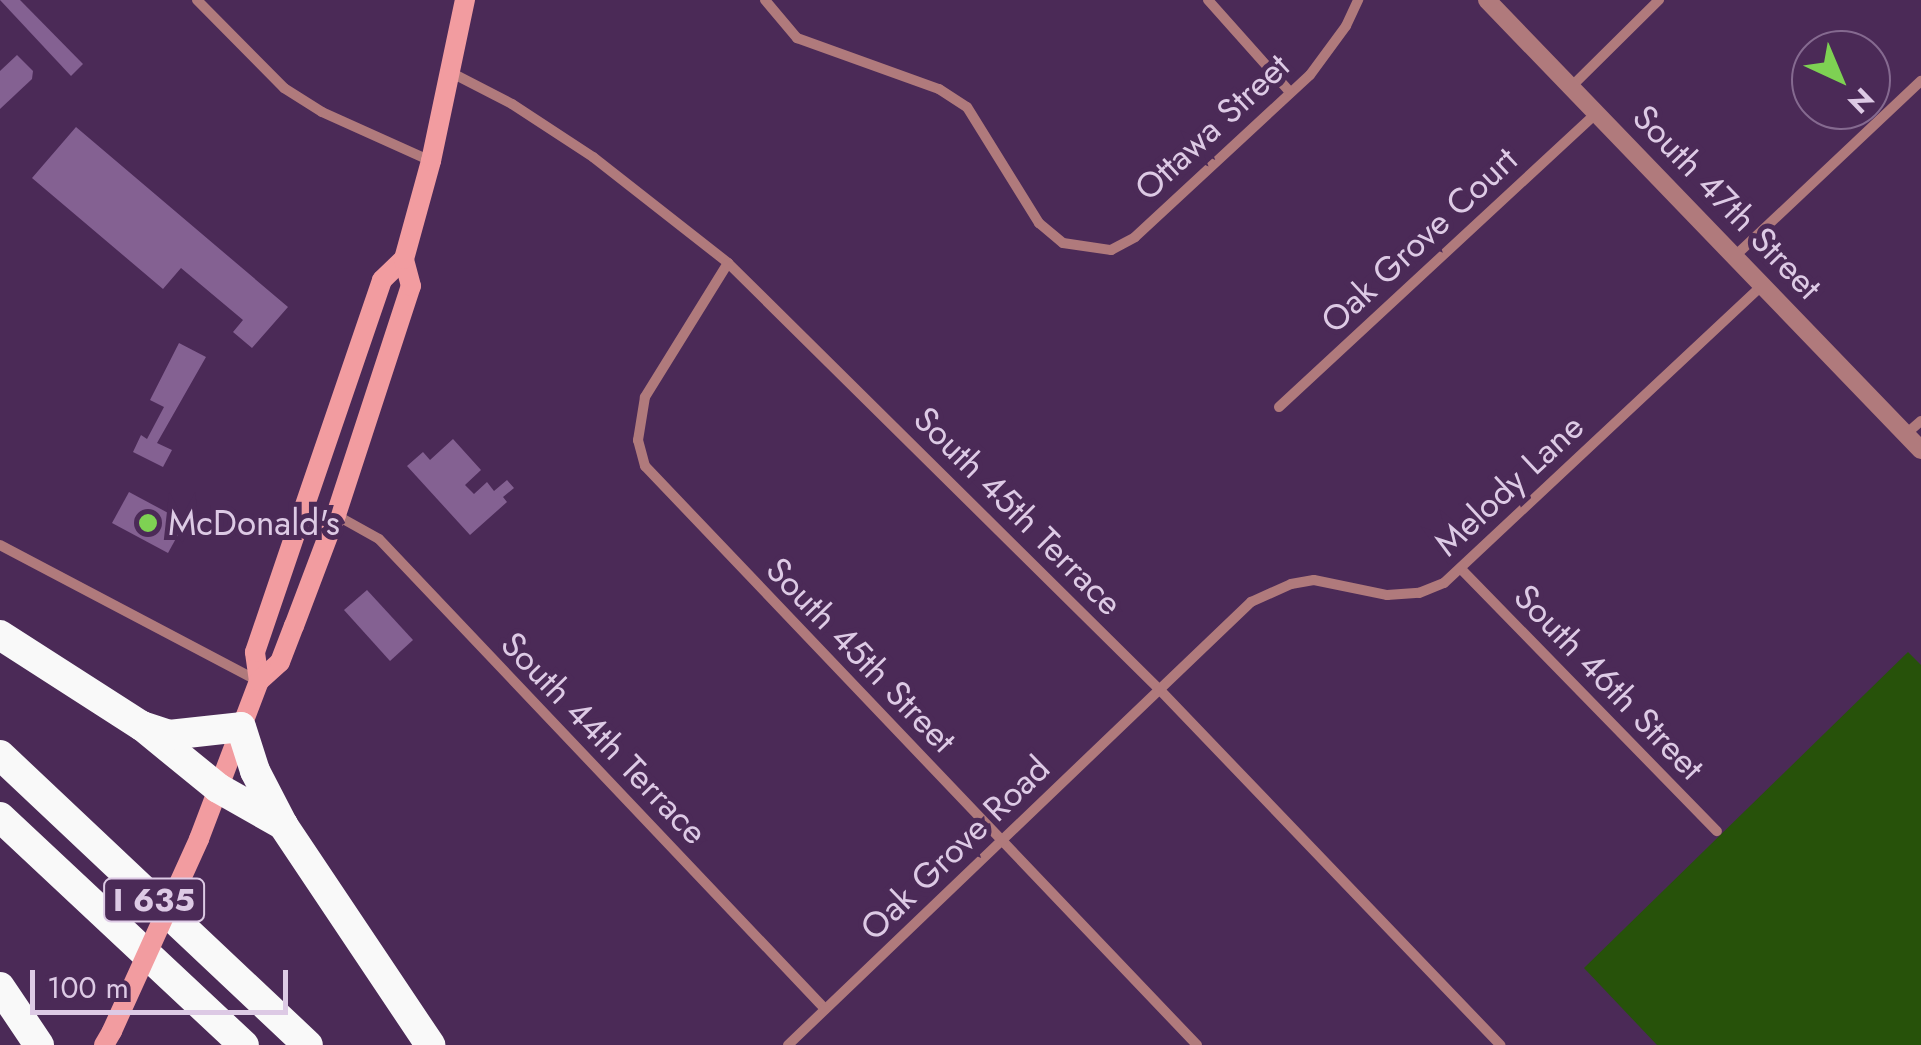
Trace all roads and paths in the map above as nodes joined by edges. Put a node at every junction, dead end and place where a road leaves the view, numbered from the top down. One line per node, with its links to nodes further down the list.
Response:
1 (196, 0): 13 (street)
2 (464, 0): 8 (main road)
3 (765, 0): 11 (street, Ottawa Street)
4 (1208, 0): 11 (street)
5 (1358, 0): 11 (street, Ottawa Street)
6 (1487, 0): 10 (street, South 47th Street)
7 (1659, 0): 10 (street)
8 (450, 72): 13 (main road); 16 (street, South 45th Terrace)
9 (1921, 81): 14 (street)
10 (1571, 86): 12 (street, South 47th Street)
11 (1290, 92)
12 (1596, 113): 14 (street, South 47th Street); 20 (street, Oak Grove Court)
13 (430, 161): 15 (main road)
14 (1734, 257): 17 (street, South 47th Street)
15 (404, 258): 18 (main road); 19 (main road)
16 (728, 263): 30 (street, South 45th Terrace); 38 (street, South 45th Street)
17 (1762, 285): 22 (street, South 47th Street); 27 (street, Melody Lane)
18 (354, 362): 19 (main road); 24 (main road)
19 (383, 371): 25 (main road)
20 (1279, 406)
21 (1921, 420): 22 (street)
22 (1906, 434): 23 (street, South 47th Street)
23 (1921, 450)
24 (304, 508): 25 (main road); 29 (main road)
25 (336, 515): 29 (main road); 40 (street, South 44th Terrace)
26 (0, 545): 29 (street)
27 (1462, 570): 30 (street, Melody Lane); 37 (street, South 46th Street)
28 (0, 635): 31 (highway)
29 (259, 681): 32 (main road)
30 (1160, 690): 38 (street, Oak Grove Road); 48 (street, South 45th Terrace)
31 (142, 726): 32 (highway); 34 (highway)
32 (241, 727): 34 (main road); 36 (highway)
33 (0, 756): 44 (highway, I 635)
34 (218, 788): 36 (highway); 41 (main road, bridge)
35 (0, 817): 43 (highway, I 635)
36 (283, 824): 45 (highway)
37 (1716, 831)
38 (1002, 842): 40 (street, Oak Grove Road); 47 (street, South 45th Street)
39 (0, 987): 42 (highway)
40 (825, 1009): 46 (street, Oak Grove Road)
41 (108, 1038)
42 (40, 1044)
43 (244, 1045)
44 (308, 1045)
45 (430, 1045)
46 (788, 1045)
47 (1198, 1045)
48 (1501, 1045)

